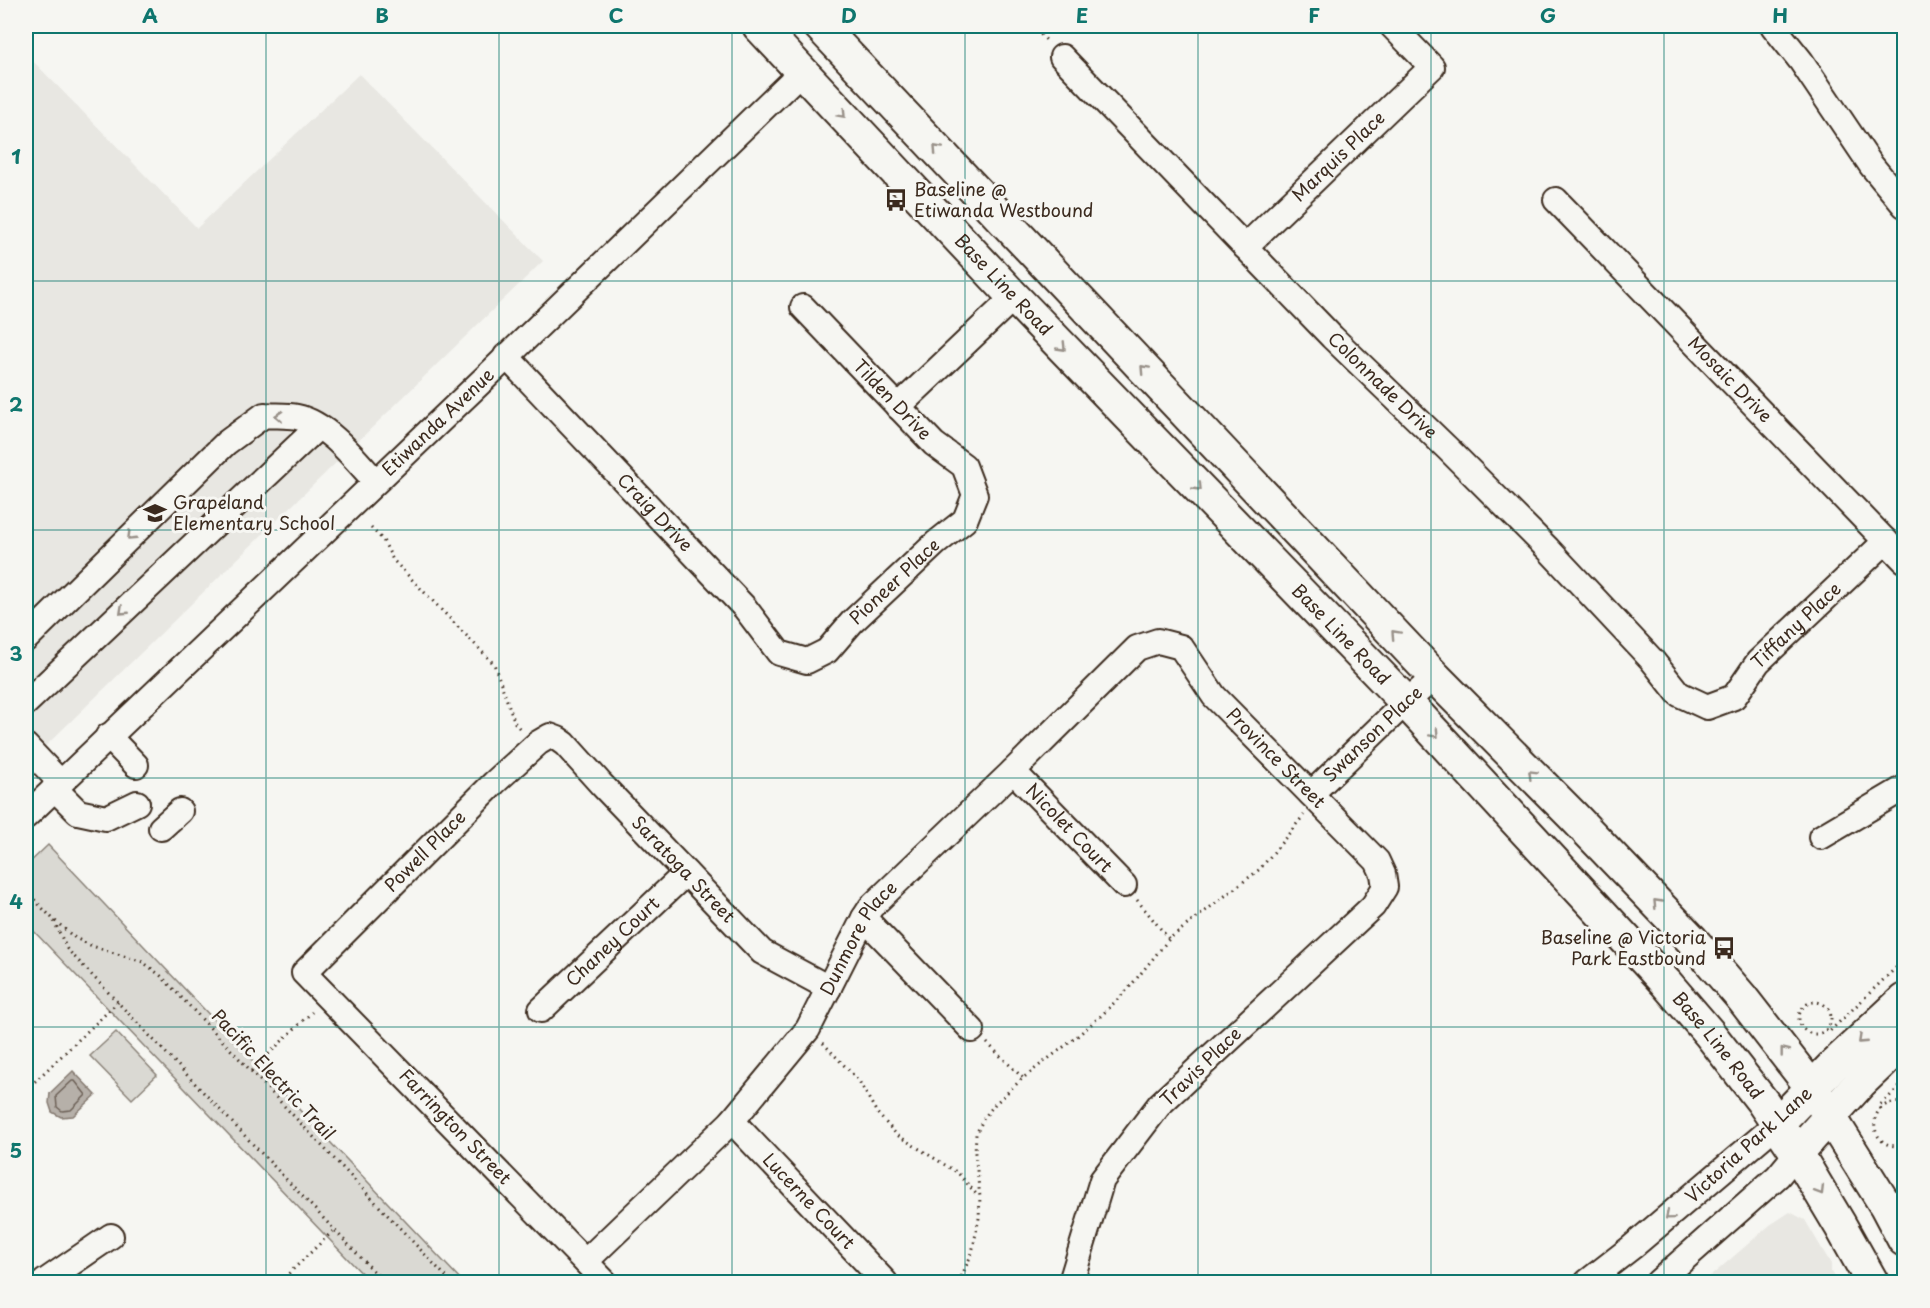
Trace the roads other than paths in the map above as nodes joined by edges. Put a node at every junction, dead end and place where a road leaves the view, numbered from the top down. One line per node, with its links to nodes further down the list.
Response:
1 (759, 26): 6 (main road, Base Line Road)
2 (1392, 26): 9 (street, Marquis Place)
3 (1773, 26): 8 (street)
4 (834, 30): 6 (main road, Etiwanda Avenue); 22 (main road, one-way to 4)
5 (1062, 57): 9 (street, Colonnade Drive)
6 (802, 71): 10 (main road, Base Line Road, one-way to 10); 12 (street, Etiwanda Avenue)
7 (1556, 200): 17 (street, Mosaic Drive)
8 (1905, 205)
9 (1245, 247): 25 (street, Colonnade Drive)
10 (1014, 297): 13 (street); 23 (main road, Base Line Road, one-way to 23)
11 (803, 307): 13 (street, Tilden Drive)
12 (506, 356): 15 (street, Etiwanda Avenue); 21 (street, Craig Drive)
13 (898, 407): 16 (street, Tilden Drive)
14 (318, 427): 15 (street); 19 (street, one-way to 19); 24 (street, one-way to 24)
15 (375, 482): 26 (street, Etiwanda Avenue)
16 (975, 495): 21 (street, Pioneer Place)
17 (1886, 541): 18 (street, Mosaic Drive); 25 (street, Tiffany Place)
18 (1905, 560)
19 (26, 639)
20 (1158, 641): 30 (street, Dunmore Place); 34 (street, Province Street)
21 (807, 661)
22 (1435, 677): 23 (street, Swanson Place); 49 (main road, one-way to 22)
23 (1406, 702): 34 (street, Swanson Place); 52 (main road, Base Line Road, one-way to 52)
24 (26, 704)
25 (1707, 707)
26 (108, 736): 29 (street); 31 (street, Etiwanda Avenue)
27 (550, 736): 39 (street, Saratoga Street); 43 (street, Powell Place)
28 (26, 746): 31 (street)
29 (136, 765)
30 (1013, 771): 40 (street, Nicolet Court); 42 (street, Dunmore Place)
31 (57, 785): 33 (street); 36 (street, Etiwanda Avenue)
32 (1905, 788): 38 (street)
33 (137, 803)
34 (1308, 803): 41 (street, Province Street)
35 (180, 811): 37 (street)
36 (26, 816)
37 (161, 828)
38 (1821, 837)
39 (686, 873): 44 (street, Saratoga Street); 46 (street, Chaney Court)
40 (1124, 885)
41 (1385, 887): 60 (street, Travis Place)
42 (864, 918): 44 (street, Dunmore Place); 47 (street)
43 (304, 973): 56 (street, Farrington Street)
44 (829, 988): 51 (street, Dunmore Place)
45 (1905, 1000): 49 (main road, Victoria Park Lane, one-way to 49)
46 (541, 1010)
47 (972, 1030)
48 (1905, 1041): 50 (main road, Victoria Park Lane)
49 (1812, 1088): 50 (main road); 52 (main road, Victoria Park Lane)
50 (1830, 1116): 53 (main road, Victoria Park Lane); 55 (main road)
51 (732, 1121): 56 (street, Dunmore Place); 59 (street, Lucerne Court)
52 (1777, 1124): 53 (main road, Base Line Road); 61 (street, Victoria Park Lane, one-way to 61)
53 (1797, 1153): 62 (street, Victoria Park Lane); 63 (main road, Base Line Road, one-way to 63)
54 (111, 1236): 57 (street)
55 (1905, 1240)
56 (586, 1261): 58 (street, Farrington Street)
57 (44, 1282)
58 (605, 1282)
59 (885, 1282)
60 (1071, 1282)
61 (1587, 1282)
62 (1658, 1282)
63 (1872, 1282)

